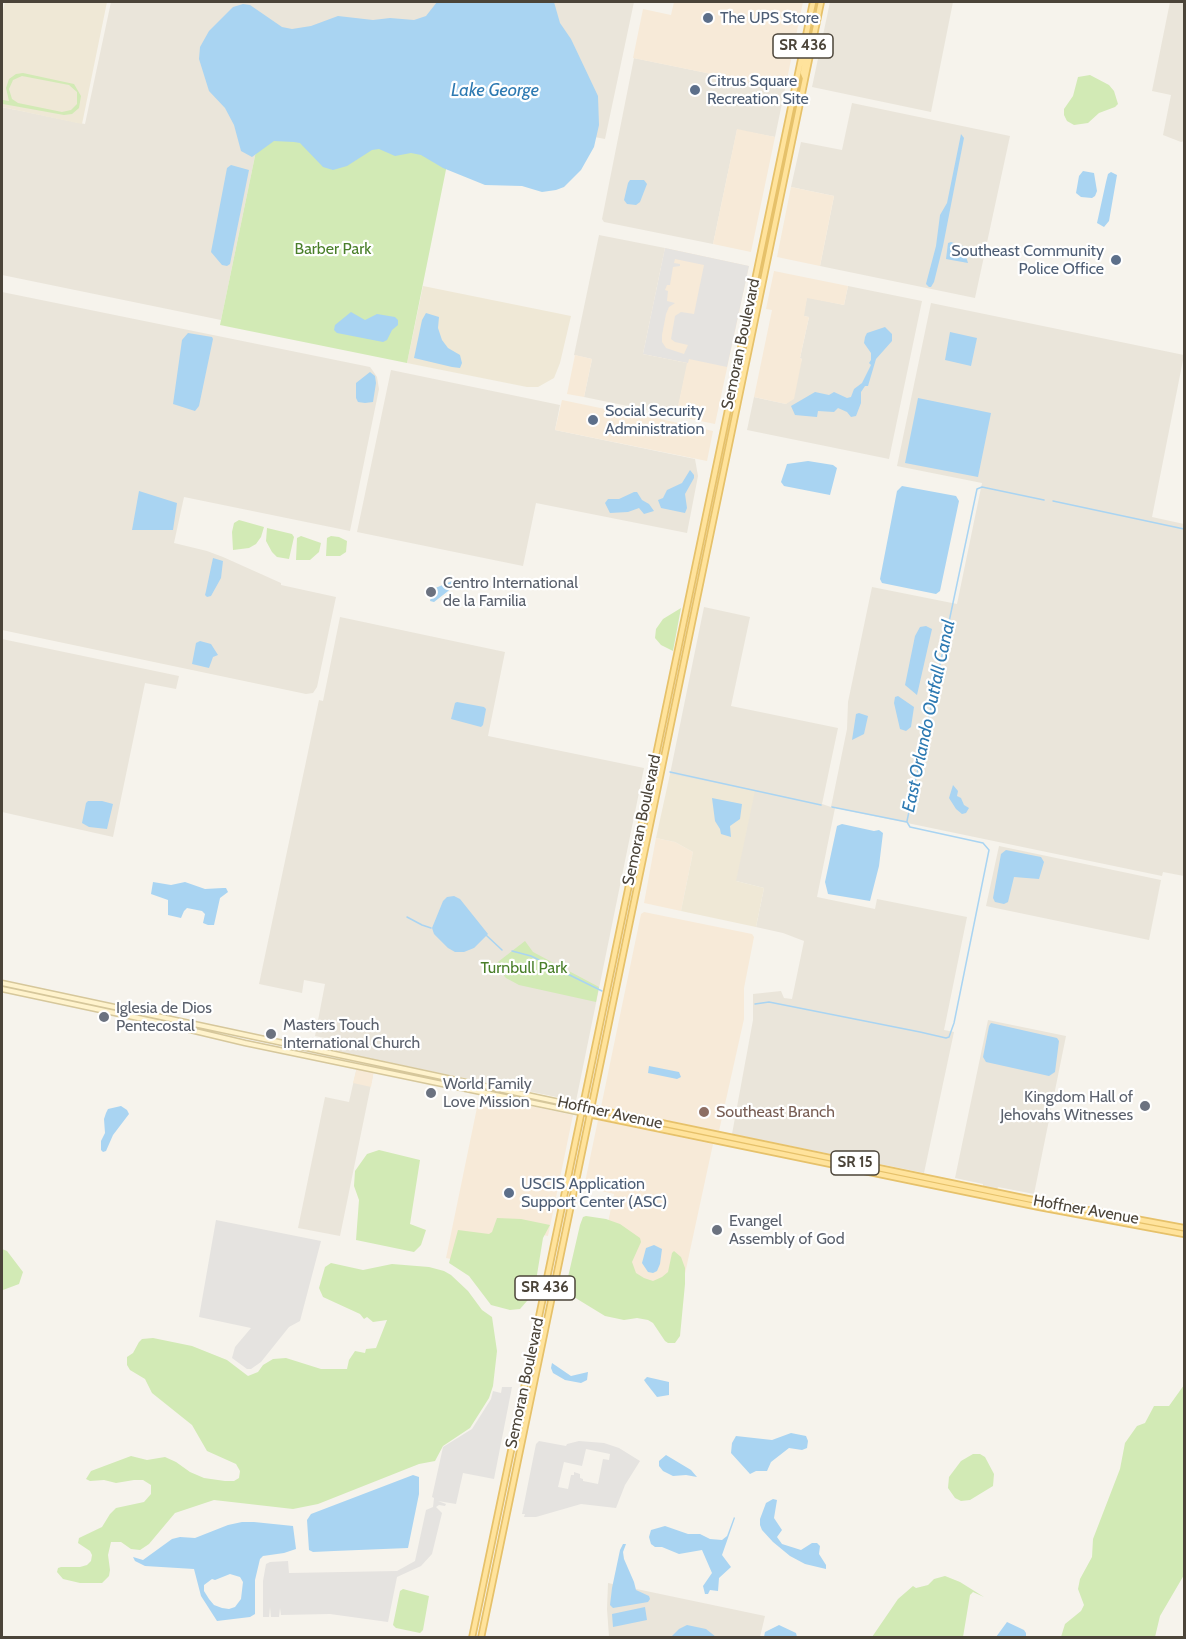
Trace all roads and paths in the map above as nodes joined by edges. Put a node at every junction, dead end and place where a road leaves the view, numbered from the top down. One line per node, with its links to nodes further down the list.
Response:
1 (813, 2): 3 (main road, Semoran Boulevard / SR 436)
2 (821, 2): 4 (main road, Semoran Boulevard / SR 436)
3 (803, 50): 4 (main road); 5 (main road, Semoran Boulevard / SR 436)
4 (805, 78): 6 (main road, Semoran Boulevard / SR 436)
5 (792, 102): 6 (main road); 7 (main road, Semoran Boulevard / SR 436)
6 (797, 120): 8 (main road, Semoran Boulevard / SR 436)
7 (779, 161): 8 (main road); 9 (main road, Semoran Boulevard / SR 436)
8 (784, 179): 11 (main road, Semoran Boulevard / SR 436)
9 (706, 510): 10 (main road, Semoran Boulevard / SR 436); 11 (main road)
10 (702, 528): 12 (main road); 13 (main road, Semoran Boulevard / SR 436)
11 (711, 530): 12 (main road, Semoran Boulevard / SR 436)
12 (707, 550): 15 (main road, Semoran Boulevard / SR 436)
13 (652, 774): 14 (main road, Semoran Boulevard / SR 436); 15 (main road)
14 (648, 792): 16 (main road); 18 (main road, Semoran Boulevard / SR 436)
15 (657, 793): 16 (main road, Semoran Boulevard / SR 436)
16 (653, 812): 20 (main road, Semoran Boulevard / SR 436)
17 (3, 986): 19 (main road, Hoffner Avenue / SR 15); 21 (main road, Hoffner Avenue / SR 15)
18 (607, 991): 20 (main road); 28 (main road, Semoran Boulevard / SR 436)
19 (121, 1007): 21 (main road); 23 (main road, Hoffner Avenue / SR 15)
20 (612, 1009): 29 (main road, Semoran Boulevard / SR 436)
21 (119, 1013): 22 (main road, Hoffner Avenue / SR 15)
22 (218, 1036): 23 (main road); 24 (main road, Hoffner Avenue / SR 15)
23 (251, 1038): 25 (main road, Hoffner Avenue / SR 15)
24 (282, 1050): 25 (main road); 26 (main road, Hoffner Avenue / SR 15)
25 (312, 1050): 27 (main road, Hoffner Avenue / SR 15)
26 (414, 1077): 27 (main road); 28 (main road, Hoffner Avenue / SR 15)
27 (452, 1080): 28 (main road, Hoffner Avenue / SR 15)
28 (583, 1110): 29 (main road, Hoffner Avenue / SR 15); 35 (main road, Semoran Boulevard / SR 436)
29 (591, 1112): 30 (main road, Hoffner Avenue / SR 15); 31 (main road, Hoffner Avenue / SR 15); 36 (main road, Semoran Boulevard / SR 436)
30 (840, 1166): 31 (main road); 32 (main road, Hoffner Avenue / SR 15)
31 (873, 1167): 33 (main road, Hoffner Avenue / SR 15)
32 (879, 1174): 33 (main road); 34 (main road, Hoffner Avenue / SR 15)
33 (912, 1175): 34 (main road, Hoffner Avenue / SR 15)
34 (968, 1190): 37 (main road, Hoffner Avenue); 38 (main road, Hoffner Avenue / SR 15)
35 (566, 1191): 36 (main road); 40 (main road, Semoran Boulevard / SR 436)
36 (572, 1207): 42 (main road, Semoran Boulevard / SR 436)
37 (1181, 1227): 38 (main road)
38 (1157, 1228): 39 (main road, Hoffner Avenue / SR 15)
39 (1185, 1234)
40 (503, 1488): 41 (main road, Semoran Boulevard / SR 436); 42 (main road)
41 (497, 1516): 43 (main road); 44 (main road, Semoran Boulevard / SR 436)
42 (505, 1522): 43 (main road, Semoran Boulevard / SR 436)
43 (502, 1537): 45 (main road, Semoran Boulevard / SR 436)
44 (472, 1638)
45 (481, 1638)

